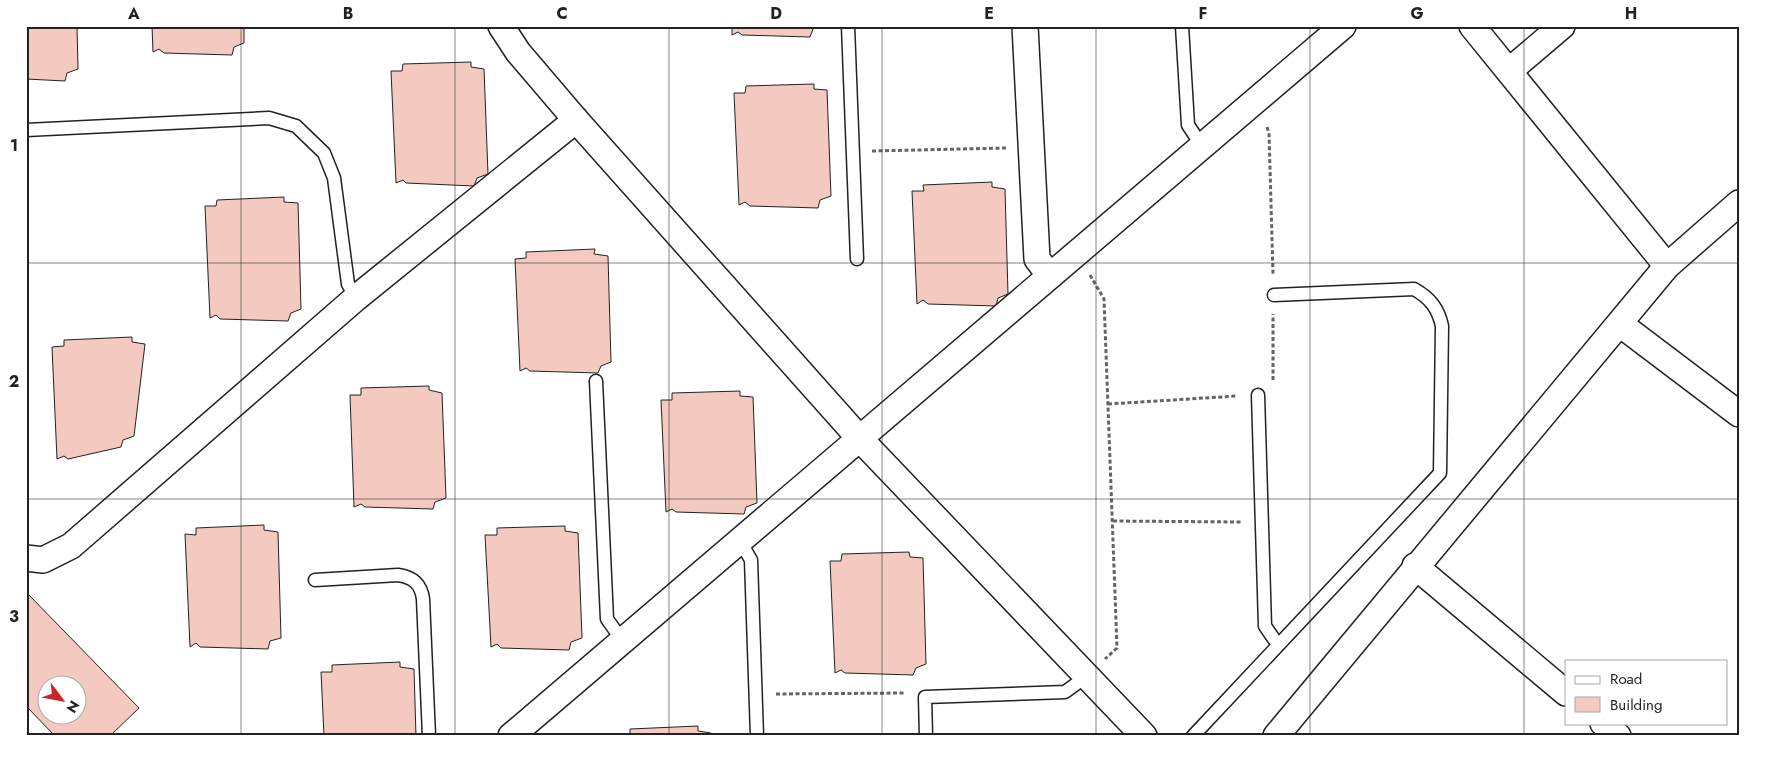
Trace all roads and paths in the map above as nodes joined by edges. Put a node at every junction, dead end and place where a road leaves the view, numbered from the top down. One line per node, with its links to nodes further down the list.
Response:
1 (501, 26): 10 (street)
2 (848, 26): 14 (lane)
3 (1025, 26): 13 (street)
4 (1182, 26): 12 (lane)
5 (1343, 26): 9 (street)
6 (1472, 26): 8 (street)
7 (1562, 26): 8 (street)
8 (1509, 71): 18 (street)
9 (1254, 102): 12 (street); 20 (path)
10 (576, 120): 21 (street); 27 (street)
11 (26, 130): 21 (lane)
12 (1202, 146): 16 (street)
13 (1031, 147): 14 (path); 19 (street)
14 (853, 152): 17 (lane)
15 (1737, 207): 18 (street)
16 (1076, 253): 19 (street); 25 (path)
17 (857, 259)
18 (1667, 266): 22 (street)
19 (1050, 276): 27 (street)
20 (1274, 295): 24 (path); 35 (lane)
21 (356, 298): 31 (street)
22 (1620, 324): 26 (street); 32 (street)
23 (596, 382): 34 (lane)
24 (1258, 395): 25 (path); 29 (lane)
25 (1108, 404): 28 (path)
26 (1739, 414)
27 (861, 440): 30 (street); 36 (street)
28 (1112, 521): 29 (path); 36 (path)
29 (1262, 522): 35 (lane)
30 (740, 541): 34 (street); 38 (lane)
31 (27, 559)
32 (1415, 566): 37 (street); 47 (street)
33 (315, 580): 41 (lane)
34 (622, 640): 42 (street)
35 (1278, 646): 46 (lane)
36 (1087, 676): 39 (lane); 45 (street)
37 (1565, 692)
38 (756, 694): 39 (path); 43 (lane)
39 (925, 697): 44 (lane)
40 (1604, 724): 48 (street)
41 (429, 736)
42 (511, 736)
43 (757, 736)
44 (926, 736)
45 (1144, 736)
46 (1193, 736)
47 (1276, 736)
48 (1618, 736)

